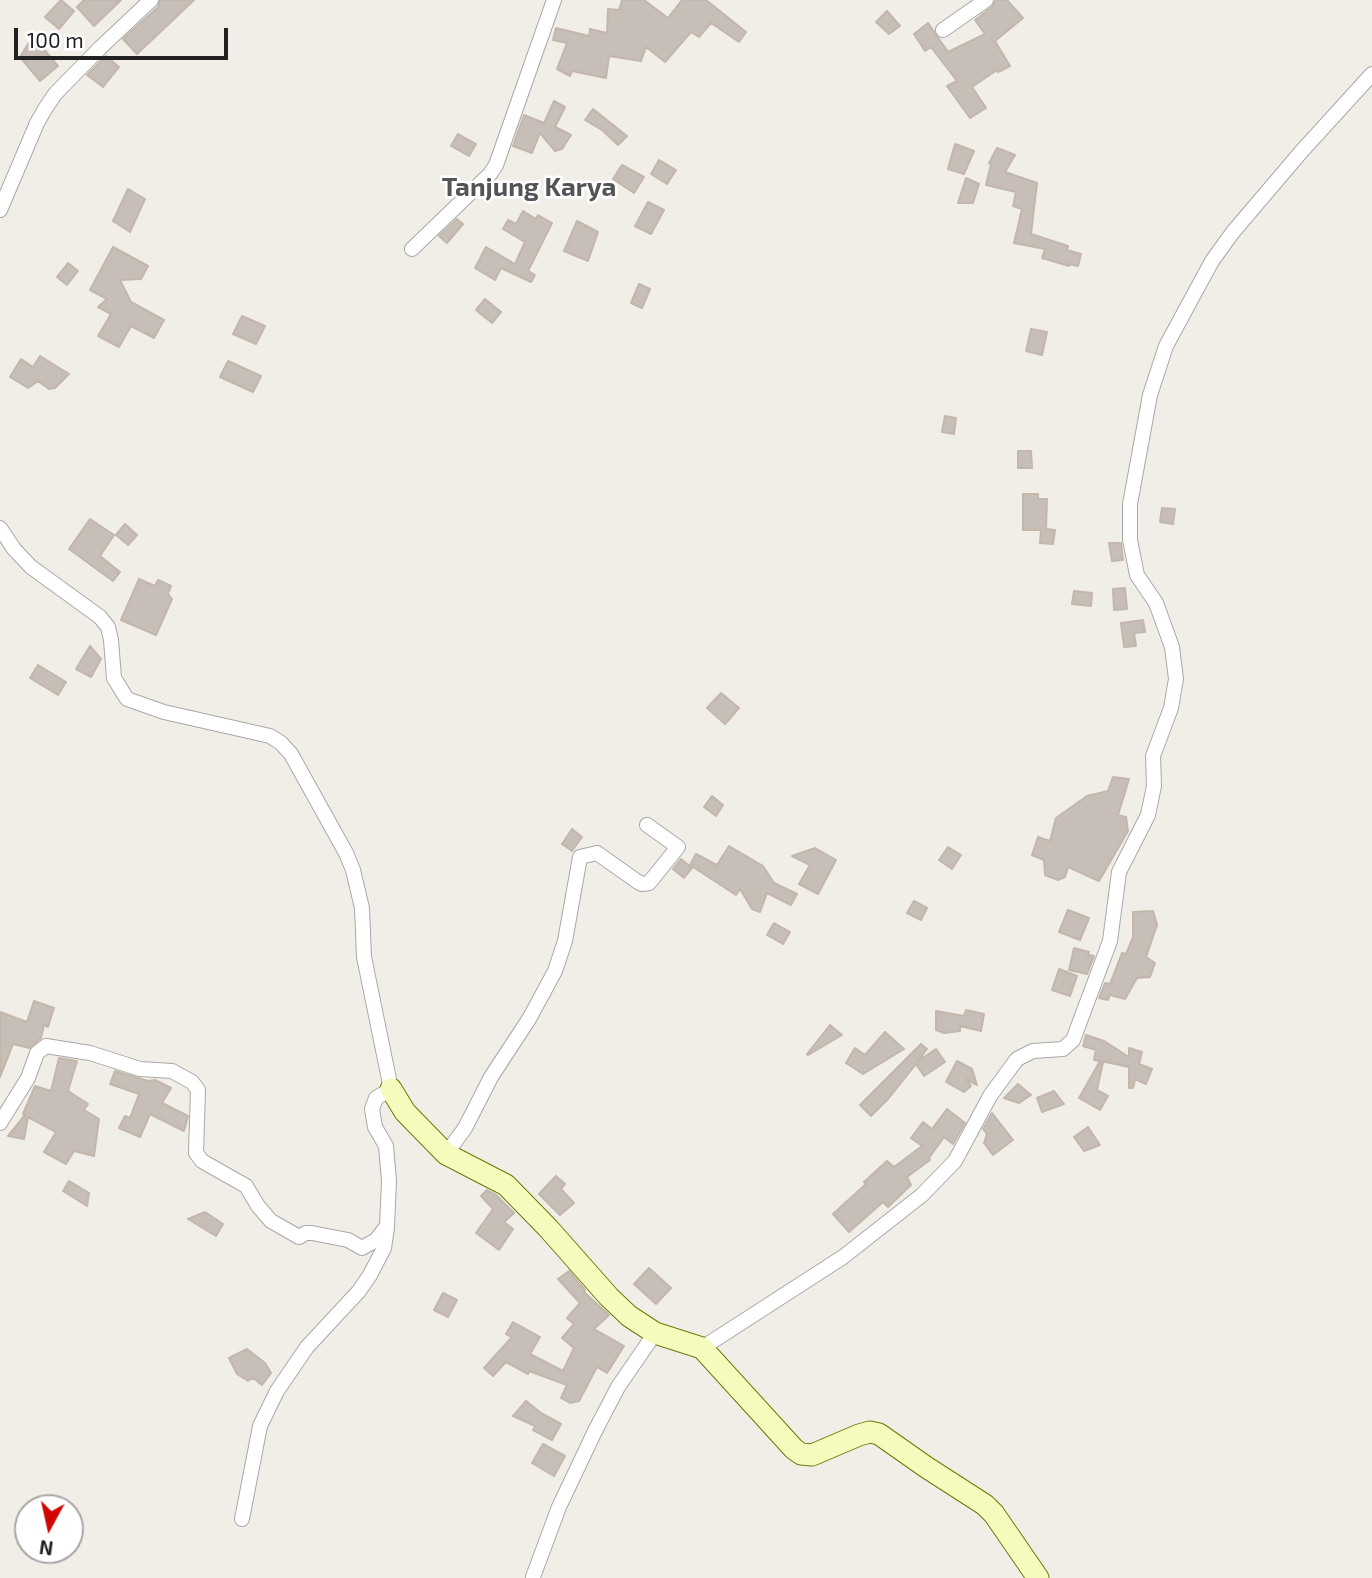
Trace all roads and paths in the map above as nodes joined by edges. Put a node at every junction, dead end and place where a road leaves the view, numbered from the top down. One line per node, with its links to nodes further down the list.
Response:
1 (151, 0): 6 (street)
2 (554, 0): 7 (street)
3 (986, 0): 4 (street)
4 (943, 30)
5 (1372, 74): 15 (street)
6 (0, 210)
7 (412, 249)
8 (0, 528): 10 (street)
9 (647, 825): 12 (street)
10 (391, 1089): 12 (street); 13 (street)
11 (0, 1123): 13 (street)
12 (446, 1154): 14 (street)
13 (387, 1226): 16 (street)
14 (655, 1334): 15 (street); 17 (street)
15 (702, 1348): 18 (street)
16 (242, 1519)
17 (533, 1577)
18 (1038, 1578)

